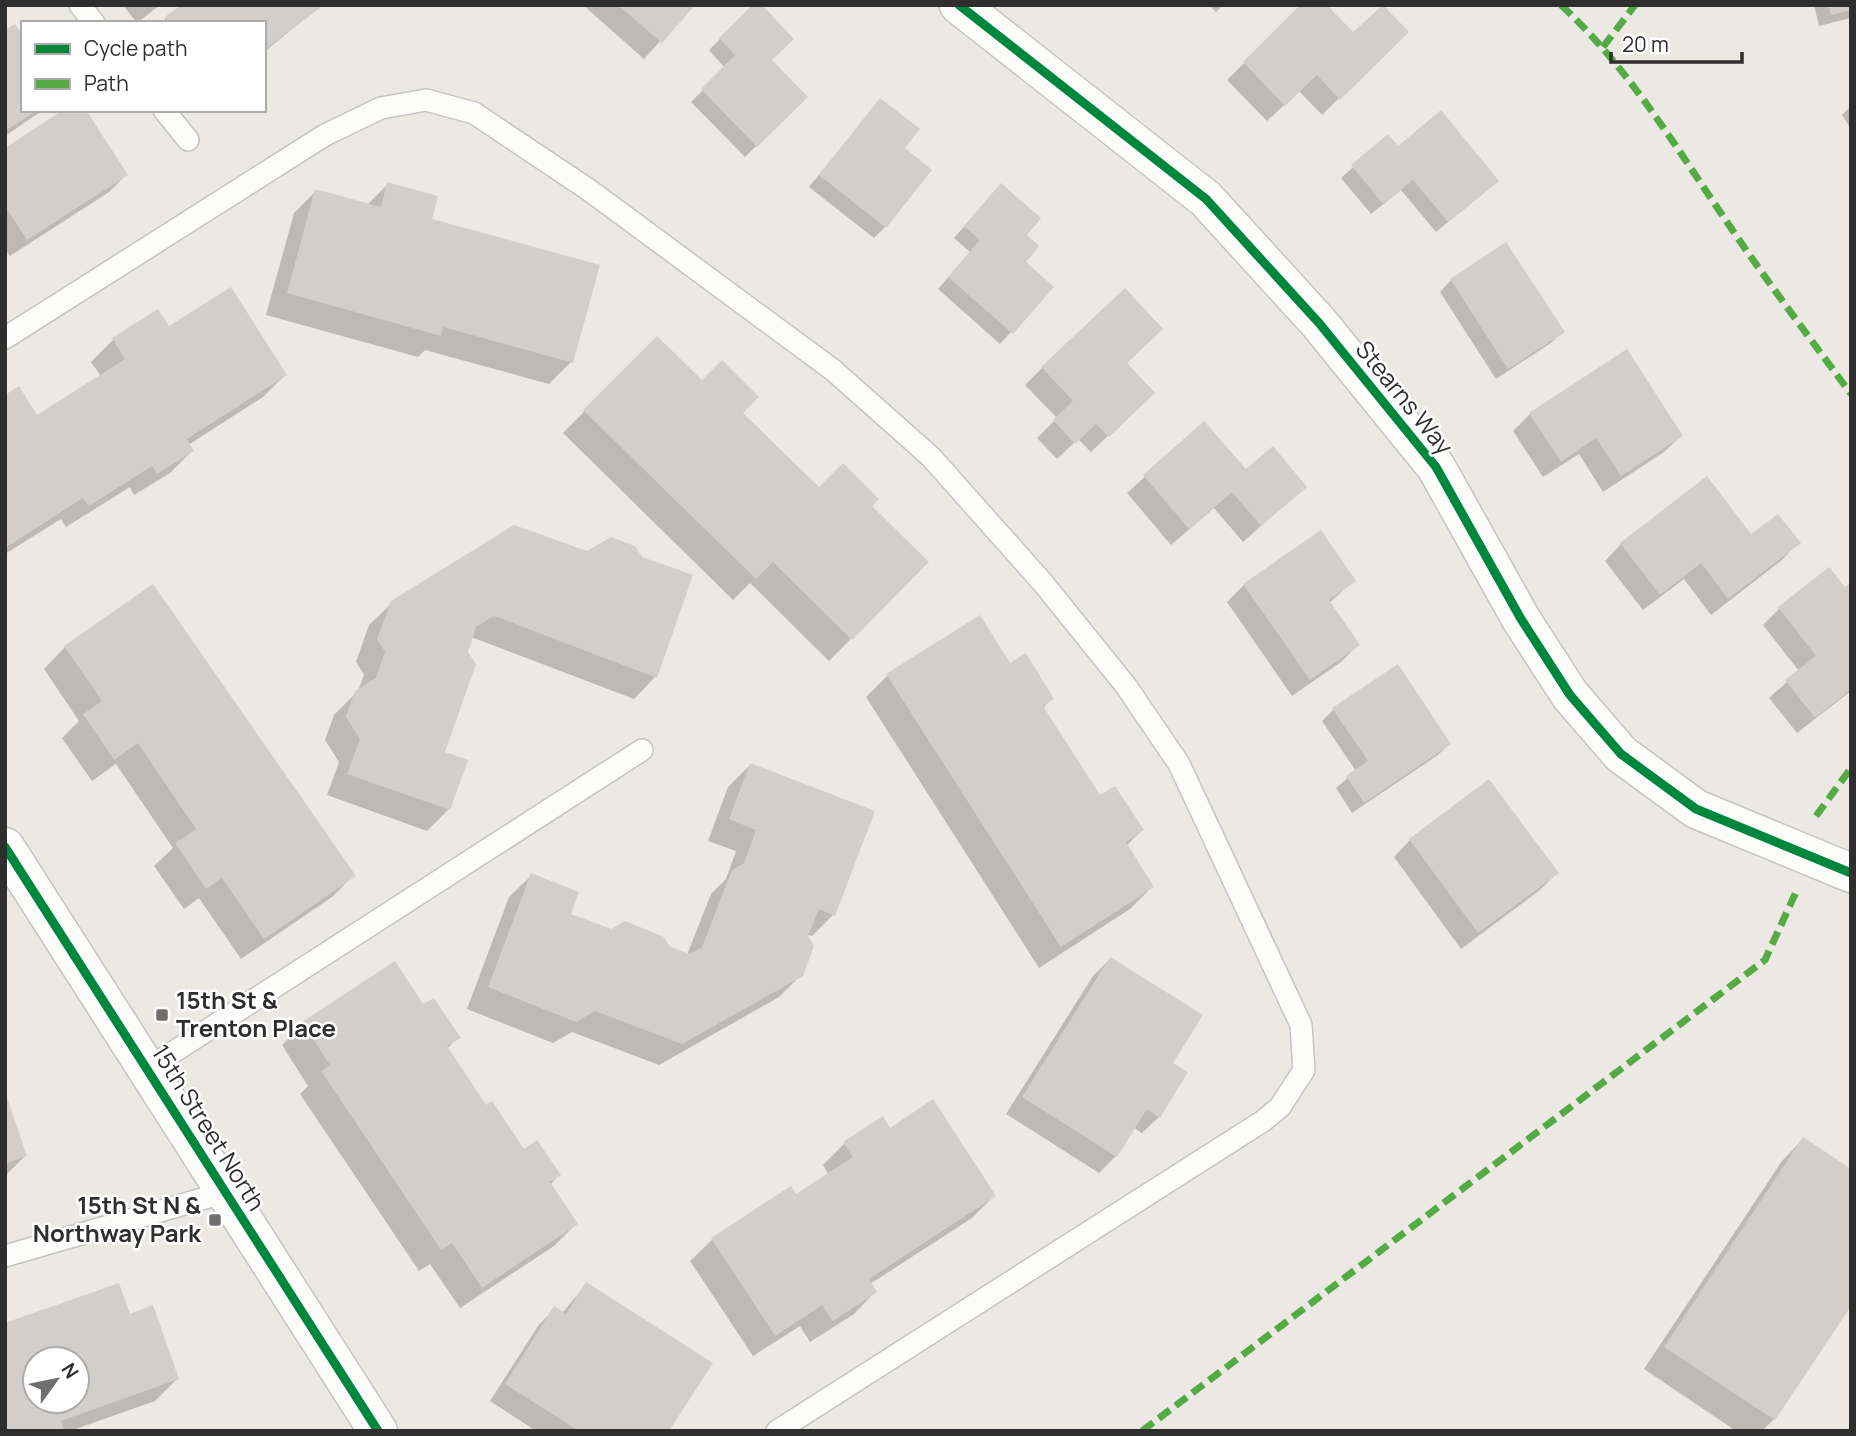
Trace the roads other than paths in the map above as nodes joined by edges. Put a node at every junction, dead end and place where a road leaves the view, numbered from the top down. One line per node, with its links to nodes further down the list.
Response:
1 (80, 5): 3 (lane)
2 (959, 5): 9 (street, Stearns Way)
3 (92, 21)
4 (166, 112): 5 (lane)
5 (188, 141)
6 (5, 338): 14 (lane)
7 (642, 750): 10 (lane)
8 (5, 847): 10 (street, 15th Street North)
9 (1851, 873)
10 (147, 1069): 11 (street, 15th Street North)
11 (226, 1192): 12 (lane); 13 (street, 15th Street North)
12 (5, 1256)
13 (378, 1431)
14 (777, 1431)

